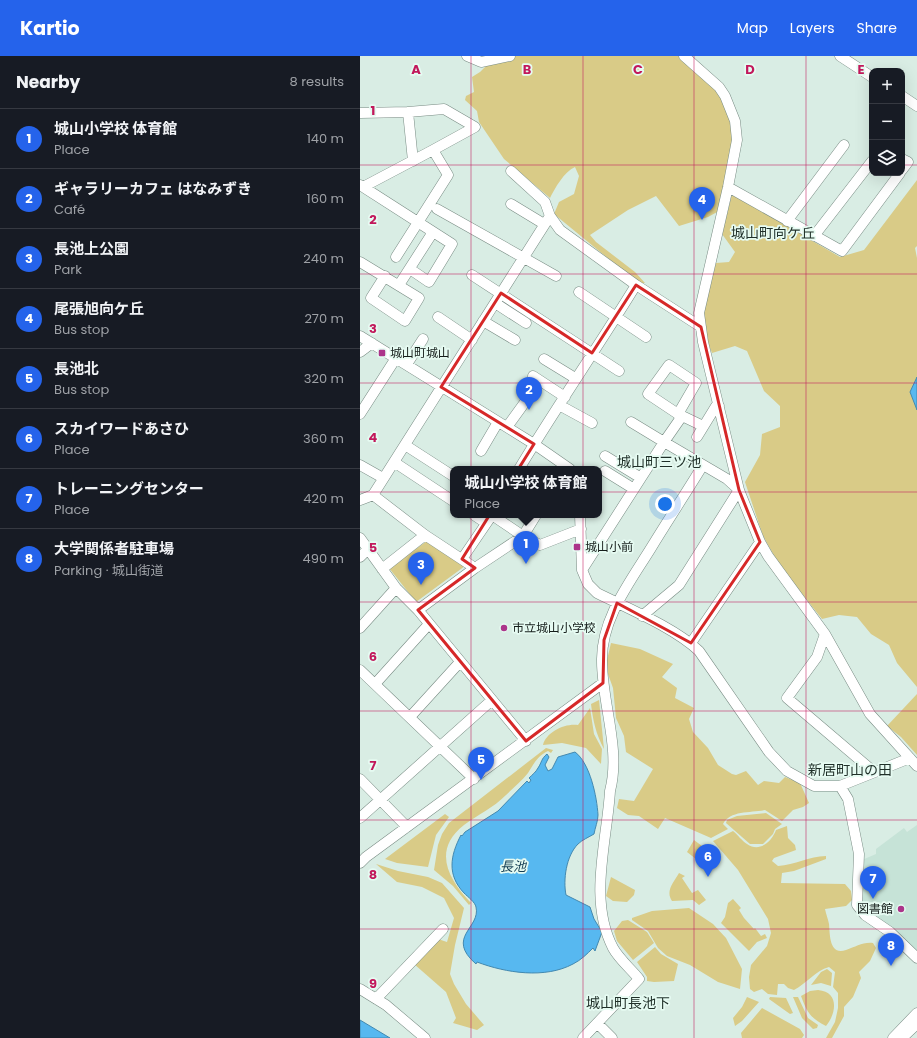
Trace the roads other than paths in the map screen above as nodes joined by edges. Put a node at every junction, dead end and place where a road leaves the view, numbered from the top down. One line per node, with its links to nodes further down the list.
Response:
1 (467, 56): 2 (street)
2 (510, 56)
3 (684, 56): 17 (street)
4 (840, 56): 5 (street)
5 (869, 75)
6 (905, 98): 7 (street)
7 (917, 106)
8 (408, 112): 9 (street); 11 (street); 12 (street)
9 (360, 113)
10 (844, 145): 22 (street)
11 (433, 150): 12 (street); 21 (street)
12 (413, 161): 16 (street)
13 (869, 165): 24 (street)
14 (511, 171): 20 (street)
15 (898, 176): 24 (street)
16 (362, 186): 21 (street)
17 (728, 187): 22 (street); 41 (street)
18 (511, 204): 20 (street)
19 (437, 208): 26 (street)
20 (547, 220): 26 (street); 33 (street)
21 (418, 221): 23 (street); 25 (street)
22 (787, 221): 24 (street)
23 (433, 232): 28 (street); 28 (street)
24 (814, 236)
25 (396, 257)
26 (522, 258): 31 (street); 35 (street)
27 (360, 262): 30 (street)
28 (410, 269): 32 (street)
29 (472, 275): 35 (street)
30 (385, 276): 32 (street); 32 (street)
31 (556, 276)
32 (399, 285)
33 (636, 285): 37 (street); 41 (street)
34 (579, 292): 37 (street)
35 (501, 293): 36 (street); 49 (street)
36 (494, 303): 39 (street); 40 (street)
37 (616, 317): 43 (street); 49 (street)
38 (438, 318): 45 (street)
39 (482, 321): 45 (street); 46 (street)
40 (526, 323)
41 (701, 327): 60 (street)
42 (360, 336): 47 (street)
43 (646, 337)
44 (423, 339): 52 (street)
45 (472, 340): 56 (street)
46 (515, 340)
47 (372, 343): 48 (street); 50 (street)
48 (360, 352)
49 (592, 353): 53 (street); 55 (street)
50 (396, 358): 52 (street); 61 (street)
51 (544, 359): 55 (street)
52 (407, 364): 56 (street)
53 (618, 371)
54 (533, 376): 57 (street)
55 (575, 378): 57 (street)
56 (441, 387): 65 (street); 70 (street)
57 (565, 397): 59 (street)
58 (528, 398): 65 (street)
59 (559, 406): 64 (street); 69 (street)
60 (719, 406): 66 (street); 83 (street)
61 (360, 414)
62 (678, 414): 62 (street); 66 (street); 68 (street)
63 (631, 422): 68 (street)
64 (592, 423)
65 (502, 424): 69 (street); 71 (street)
66 (702, 426): 67 (street)
67 (697, 437)
68 (664, 442): 75 (street); 81 (street)
69 (534, 444): 76 (street); 77 (street)
70 (405, 445): 73 (street); 79 (street)
71 (481, 451)
72 (604, 456): 81 (street)
73 (394, 462): 80 (street); 85 (street)
74 (360, 465): 80 (street)
75 (703, 465): 83 (street); 102 (street)
76 (521, 466)
77 (565, 466)
78 (605, 471): 82 (street)
79 (450, 474)
80 (383, 478): 84 (street)
81 (641, 478): 82 (street)
82 (634, 489): 100 (street)
83 (739, 490): 94 (street); 104 (street)
84 (373, 495): 86 (street); 91 (street)
85 (450, 499)
86 (360, 500)
87 (490, 518): 92 (street); 97 (street)
88 (534, 518): 92 (street)
89 (580, 518): 90 (street)
90 (581, 529): 92 (street); 100 (street)
91 (425, 535): 97 (street); 99 (street)
92 (522, 536): 98 (street)
93 (360, 538): 95 (street)
94 (760, 542): 107 (street); 108 (street)
95 (368, 548): 96 (street); 99 (street)
96 (360, 557)
97 (462, 559): 98 (street)
98 (475, 568): 103 (street)
99 (382, 569): 101 (street)
100 (582, 570): 102 (street)
101 (396, 588): 103 (street); 106 (street)
102 (617, 603): 104 (street); 111 (street)
103 (418, 610): 105 (street)
104 (642, 616): 108 (street)
105 (429, 624): 109 (street); 112 (street)
106 (360, 628)
107 (825, 634): 117 (street); 119 (street)
108 (691, 643): 122 (street)
109 (460, 662): 113 (street); 114 (street)
110 (360, 670): 112 (street)
111 (603, 683): 115 (street); 132 (street)
112 (375, 684): 114 (street)
113 (492, 700): 115 (street); 116 (street)
114 (410, 716): 116 (street)
115 (526, 741): 120 (street)
116 (441, 746): 120 (street); 123 (street)
117 (910, 758): 118 (street); 119 (street)
118 (917, 766)
119 (874, 772): 122 (street)
120 (474, 779): 125 (street)
121 (361, 781): 123 (street)
122 (840, 786): 128 (street)
123 (381, 799): 124 (street); 125 (street)
124 (360, 818)
125 (407, 827): 126 (street)
126 (362, 857)
127 (442, 929): 130 (street)
128 (917, 958)
129 (360, 989): 130 (street)
130 (376, 999): 134 (street)
131 (917, 1013): 137 (street)
132 (598, 1024): 135 (street); 136 (street)
133 (917, 1024): 138 (street)
134 (425, 1038)
135 (583, 1038)
136 (612, 1038)
137 (893, 1038)
138 (902, 1038)

